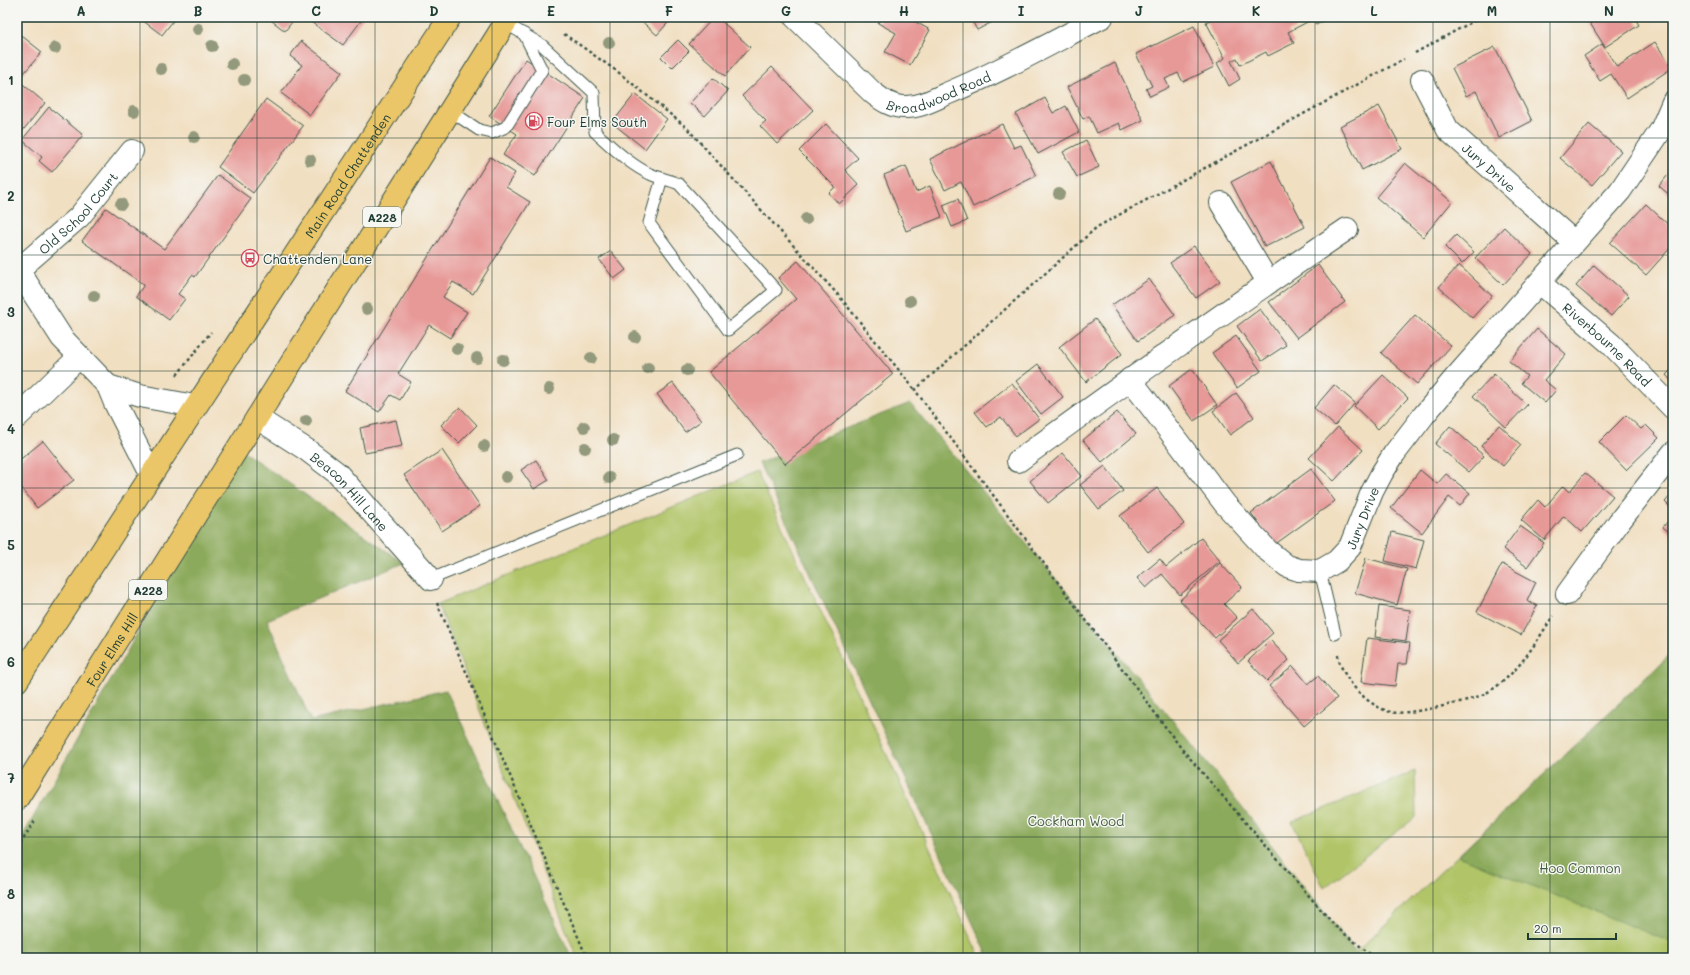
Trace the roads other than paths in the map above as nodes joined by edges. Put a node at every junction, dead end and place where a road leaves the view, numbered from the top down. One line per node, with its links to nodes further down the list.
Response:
1 (450, 17): 20 (main road, Main Road Chattenden)
2 (794, 17): 3 (street, Broadwood Road)
3 (1102, 17)
4 (507, 20): 5 (lane); 8 (main road, A228)
5 (524, 34): 8 (lane); 10 (lane)
6 (1422, 80): 13 (street, Jury Drive)
7 (1673, 102): 13 (street, Jury Drive)
8 (449, 110): 23 (main road, A228)
9 (132, 151): 14 (street, Old School Court)
10 (662, 178): 10 (lane)
11 (1221, 203): 15 (street)
12 (1347, 229): 15 (street)
13 (1574, 242): 16 (street, Jury Drive)
14 (18, 269): 17 (street)
15 (1268, 282): 18 (street)
16 (1540, 283): 21 (street, Riverbourne Road); 28 (street, Jury Drive)
17 (79, 358): 19 (street); 22 (street)
18 (1130, 379): 26 (street); 28 (street)
19 (108, 386): 20 (street); 27 (street)
20 (195, 406): 27 (main road, Main Road Chattenden)
21 (1673, 408)
22 (17, 417)
23 (257, 418): 29 (street, Beacon Hill Lane); 33 (main road, Four Elms Hill / A228)
24 (1673, 454): 30 (street)
25 (737, 455): 29 (lane)
26 (1018, 461)
27 (151, 474): 32 (main road)
28 (1320, 571): 31 (lane)
29 (431, 579)
30 (1567, 594)
31 (1335, 634)
32 (17, 681)
33 (17, 799)

